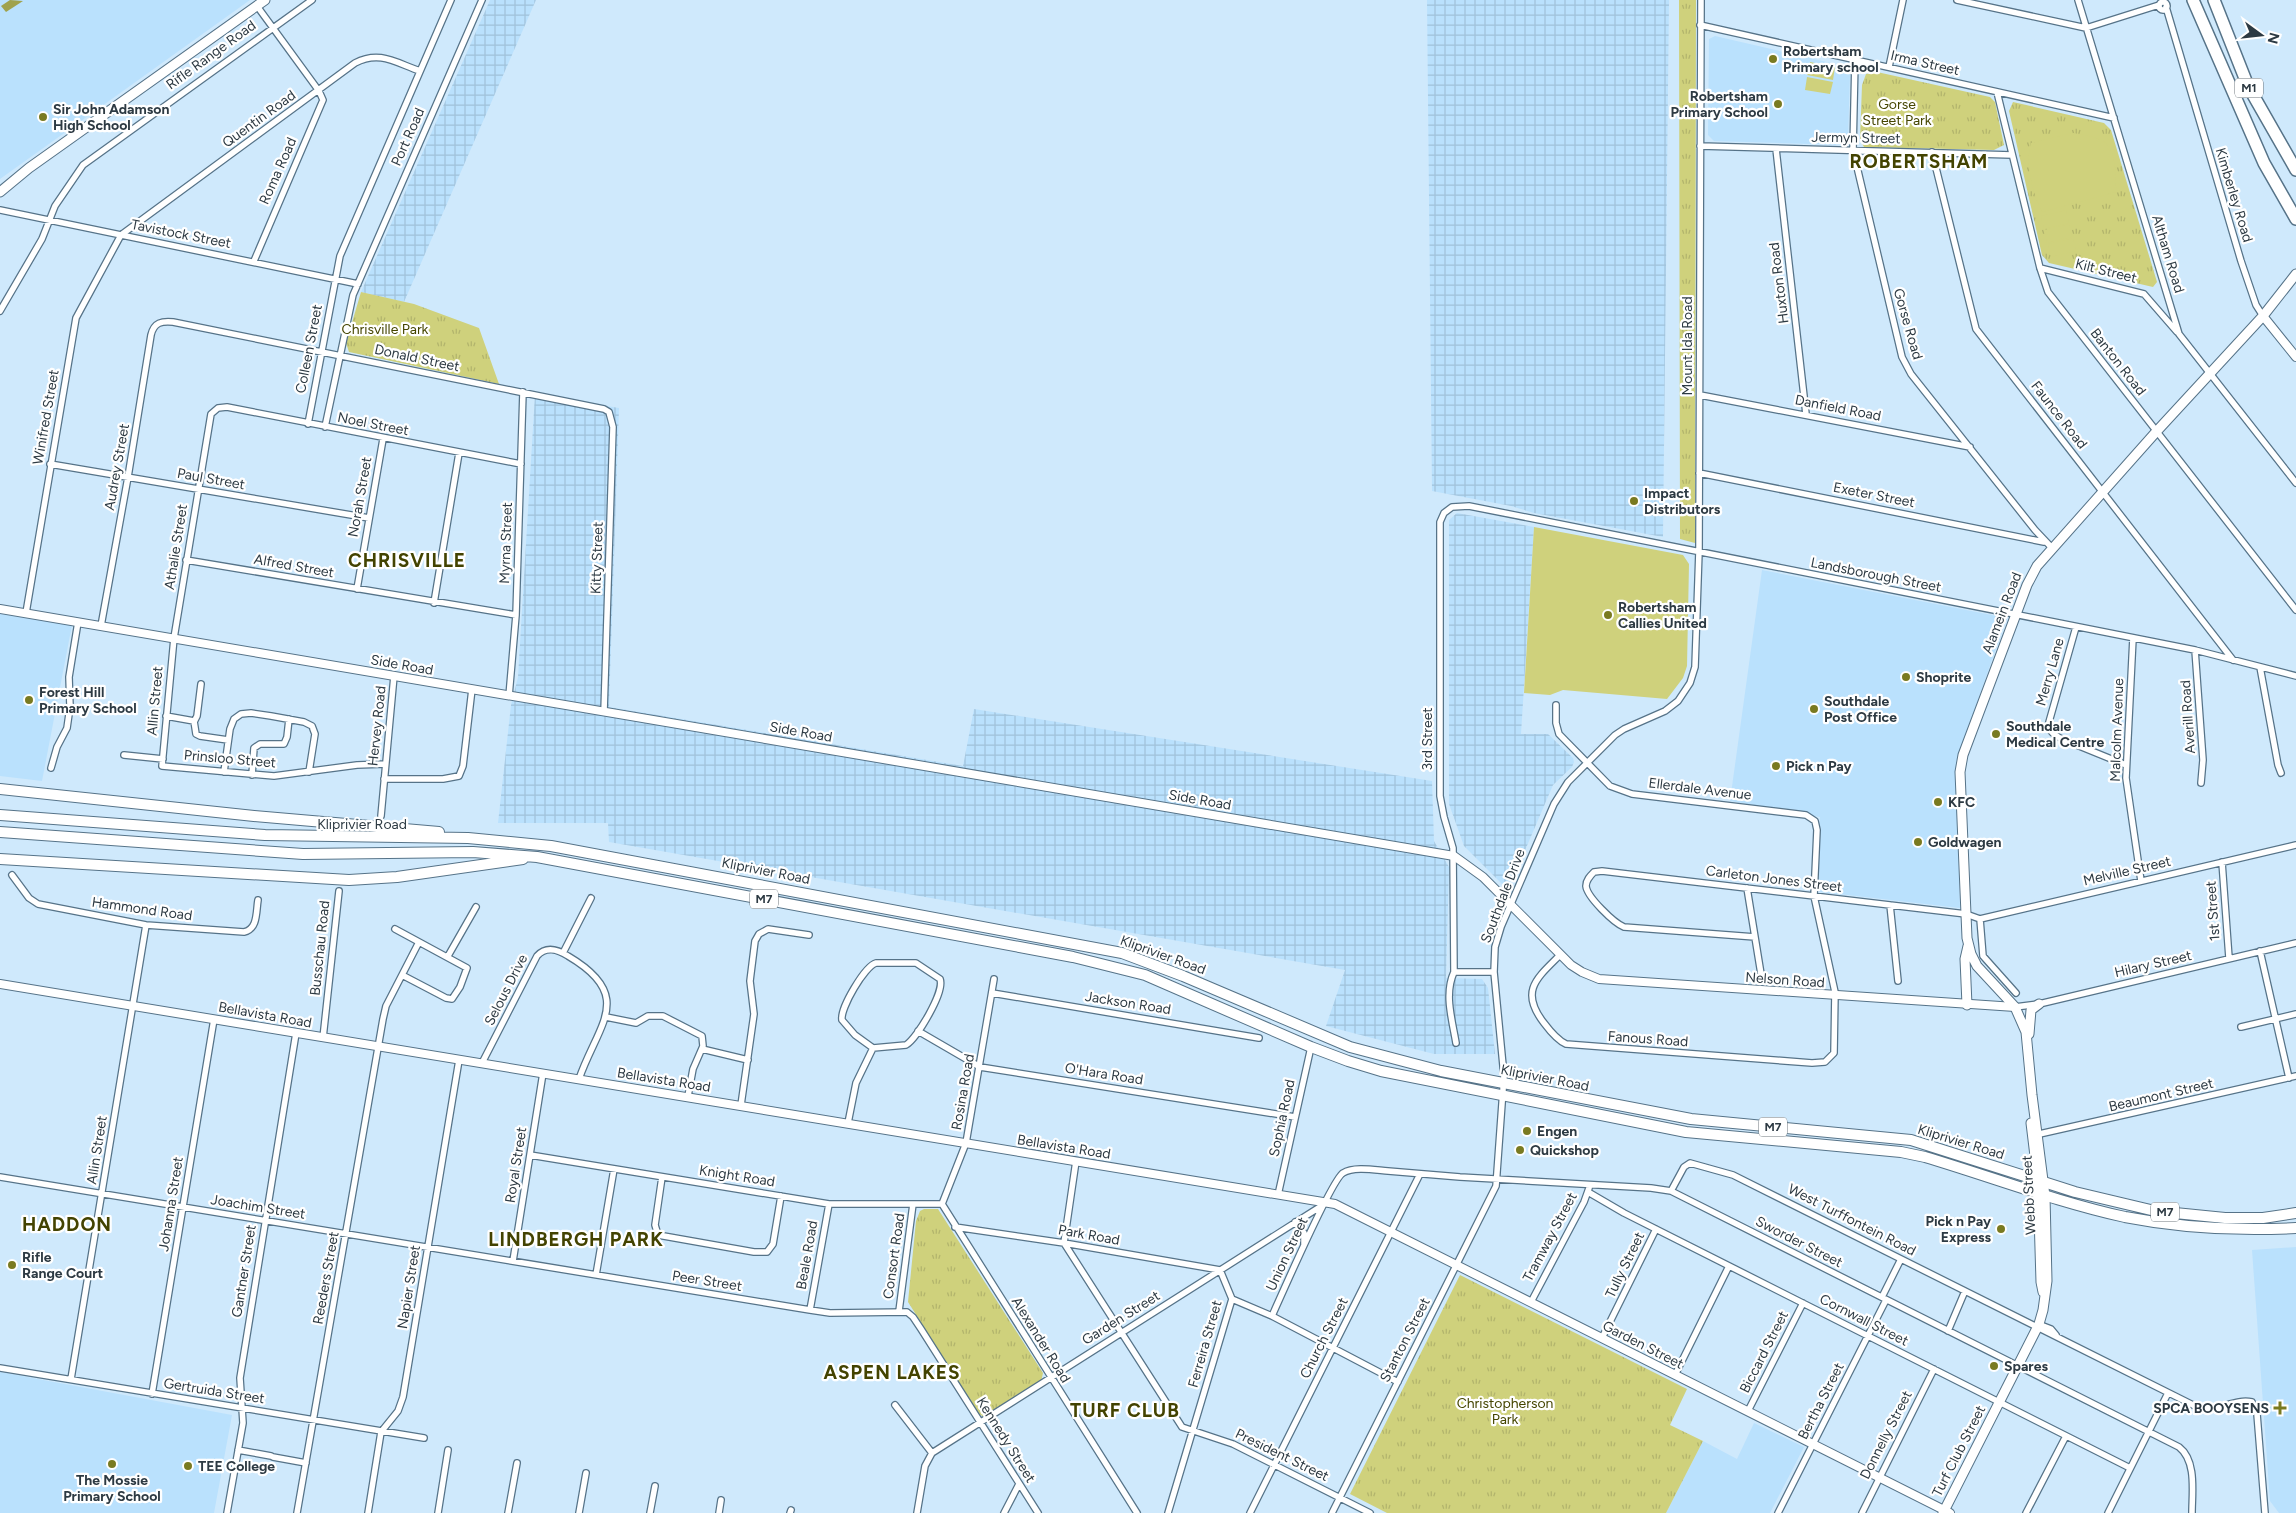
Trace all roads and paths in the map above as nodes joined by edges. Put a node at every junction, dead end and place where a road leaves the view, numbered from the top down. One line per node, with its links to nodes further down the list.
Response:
1 (265, 0): 12 (main road, Rifle Range Road)
2 (312, 0): 14 (street, Rifle Range Road)
3 (451, 0): 18 (street, Port Road)
4 (482, 0): 39 (street, Port Road)
5 (1701, 0): 13 (street, Mount Ida Road)
6 (1903, 0): 17 (street)
7 (1957, 0): 15 (street)
8 (2078, 0): 15 (street, Altham Road)
9 (2192, 0): 22 (highway, M1)
10 (2214, 0): 28 (highway, M1)
11 (2162, 5): 15 (street); 41 (street, Kimberley Road)
12 (257, 6): 14 (street); 29 (main road, Rifle Range Road)
13 (1700, 25): 16 (street, Irma Street); 23 (street, Mount Ida Road)
14 (272, 28): 19 (street); 33 (street, Rifle Range Road)
15 (2086, 28): 21 (street, Altham Road)
16 (1855, 60): 17 (street, Irma Street); 25 (street, Gorse Road)
17 (1889, 67): 20 (street, Irma Street)
18 (420, 71): 19 (street, Quentin Road); 38 (street, Port Road)
19 (319, 91): 34 (street, Quentin Road); 35 (street, Roma Road)
20 (1997, 92): 21 (street, Irma Street); 27 (street, Banton Road)
21 (2114, 118): 43 (street, Altham Road)
22 (2252, 135): 30 (highway, M1); 32 (highway)
23 (1700, 146): 24 (street, Jermyn Street); 49 (street, Mount Ida Road)
24 (1776, 149): 25 (street, Jermyn Street); 52 (street, Huxton Road)
25 (1853, 150): 26 (street, Jermyn Street); 57 (street, Gorse Road)
26 (1932, 152): 27 (street, Jermyn Street); 65 (street, Faunce Road)
27 (2012, 155): 36 (street, Banton Road)
28 (2296, 170)
29 (0, 192)
30 (2296, 205)
31 (0, 210): 33 (street, Tavistock Street)
32 (2296, 219)
33 (48, 220): 34 (street, Tavistock Street); 40 (street, Rifle Range Road)
34 (121, 235): 35 (street, Tavistock Street); 59 (street, Winifred Street)
35 (254, 261): 38 (street, Tavistock Street)
36 (2040, 268): 43 (street, Kilt Street); 55 (street, Banton Road)
37 (2296, 274): 41 (main road, Alamein Road)
38 (335, 278): 39 (street, Tavistock Street); 44 (street, Colleen Street)
39 (358, 284): 45 (street)
40 (0, 311)
41 (2263, 316): 46 (street, Kimberley Road); 47 (main road, Alamein Road)
42 (166, 321): 44 (street, Donald Street); 62 (street, Audrey Street)
43 (2179, 334): 47 (street, Altham Road)
44 (322, 352): 45 (street, Donald Street); 53 (street, Colleen Street)
45 (339, 355): 48 (street, Donald Street); 54 (street)
46 (2296, 357)
47 (2209, 374): 55 (main road, Alamein Road); 63 (street, Altham Road)
48 (523, 392): 51 (street, Donald Street); 60 (street, Myrna Street)
49 (1700, 395): 52 (street, Danfield Road); 61 (street, Mount Ida Road)
50 (222, 407): 53 (street, Noel Street); 64 (street, Athalie Street)
51 (604, 409): 94 (street, Kitty Street)
52 (1806, 414): 57 (street, Danfield Road)
53 (308, 424): 54 (street, Noel Street)
54 (325, 427): 56 (street, Noel Street)
55 (2156, 432): 65 (main road, Alamein Road); 75 (street, Banton Road)
56 (383, 438): 58 (street, Noel Street); 67 (street, Norah Street)
57 (1970, 447): 68 (street, Gorse Road)
58 (459, 453): 60 (street, Noel Street); 73 (street)
59 (50, 464): 62 (street, Paul Street); 76 (street, Winifred Street)
60 (521, 464): 78 (street, Myrna Street)
61 (1699, 473): 68 (street, Exeter Street); 70 (street, Mount Ida Road)
62 (128, 477): 64 (street, Paul Street); 80 (street, Audrey Street)
63 (2296, 483)
64 (198, 490): 67 (street, Paul Street); 71 (street, Athalie Street)
65 (2103, 492): 69 (main road, Alamein Road); 85 (street, Faunce Road)
66 (1450, 508): 70 (street, Landsborough Street); 118 (street, 3rd Street)
67 (369, 518): 72 (street, Norah Street)
68 (2044, 542): 69 (street, Gorse Road)
69 (2052, 548): 77 (main road, Alamein Road)
70 (1699, 551): 77 (street, Landsborough Street); 91 (street, Mount Ida Road)
71 (186, 560): 72 (street, Alfred Street); 82 (street, Athalie Street)
72 (357, 589): 73 (street, Alfred Street)
73 (434, 603): 78 (street, Alfred Street)
74 (0, 609): 76 (street, Side Road)
75 (2296, 610)
76 (26, 613): 79 (street, Side Road)
77 (2016, 615): 81 (street, Landsborough Street); 131 (main road, Alamein Road)
78 (516, 616): 92 (street, Myrna Street)
79 (78, 622): 80 (street, Side Road); 104 (street)
80 (101, 626): 82 (street, Side Road)
81 (2076, 627): 83 (street, Landsborough Street); 103 (street, Merry Lane)
82 (174, 638): 87 (street, Side Road); 95 (street, Allin Street)
83 (2133, 638): 84 (street, Landsborough Street); 103 (street, Malcolm Avenue)
84 (2196, 650): 85 (street, Landsborough Street); 110 (street, Averill Road)
85 (2233, 660): 86 (street, Landsborough Street)
86 (2260, 668): 88 (street, Landsborough Street); 107 (street)
87 (394, 676): 90 (street, Side Road); 102 (street, Hervey Road)
88 (2296, 676)
89 (201, 684): 97 (street)
90 (472, 689): 92 (street, Side Road); 109 (street, Hervey Road)
91 (1686, 691): 101 (street, Southdale Drive)
92 (509, 696): 94 (street, Side Road)
93 (1556, 705): 101 (street, Ellerdale Avenue)
94 (604, 712): 118 (street, Side Road)
95 (166, 716): 97 (street); 100 (street, Allin Street)
96 (289, 719): 98 (street); 106 (street); 108 (street)
97 (194, 722): 98 (street)
98 (228, 740): 105 (street)
99 (124, 755): 100 (street, Prinsloo Street)
100 (162, 762): 105 (street, Prinsloo Street)
101 (1587, 762): 125 (street, Ellerdale Avenue); 128 (street, Southdale Drive)
102 (385, 764): 106 (street, Prinsloo Street); 109 (street, Hervey Road)
103 (2126, 765): 122 (street, Malcolm Avenue)
104 (51, 768)
105 (224, 772): 108 (street, Prinsloo Street)
106 (309, 772): 108 (street, Prinsloo Street)
107 (2281, 773)
108 (252, 775)
109 (384, 779): 113 (street, Hervey Road)
110 (2201, 782)
111 (0, 790): 115 (main road)
112 (0, 815): 115 (main road, Kliprivier Road / M7)
113 (381, 816)
114 (0, 832): 117 (main road, Kliprivier Road / M7)
115 (468, 838): 182 (main road, Kliprivier Road / M7)
116 (2296, 845): 120 (street, Melville Street)
117 (537, 856): 119 (main road); 170 (main road, Kliprivier Road / M7)
118 (1454, 856): 128 (street, Side Road); 145 (street, 3rd Street)
119 (0, 859)
120 (2222, 862): 122 (street, Melville Street); 144 (street, 1st Street)
121 (12, 875): 133 (street, Hammond Road)
122 (2141, 881): 132 (street, Melville Street)
123 (1748, 888): 125 (street, Carleton Jones Street); 136 (street); 136 (street, Carleton Jones Street)
124 (339, 891): 166 (street, Busschau Road)
125 (1814, 896): 129 (street, Carleton Jones Street); 154 (street)
126 (591, 898): 141 (street)
127 (258, 900): 133 (street, Hammond Road)
128 (1512, 904): 142 (street, Side Road); 146 (street, Southdale Drive)
129 (1890, 905): 131 (street, Carleton Jones Street); 150 (street)
130 (476, 908): 143 (street)
131 (1966, 914): 132 (street); 139 (main road, Alamein Road)
132 (1980, 919): 153 (street)
133 (146, 925): 157 (street, Allin Street)
134 (395, 929): 137 (street)
135 (809, 935): 175 (street)
136 (1755, 938): 147 (street)
137 (420, 942): 143 (street); 148 (street, Reeders Street)
138 (2296, 943): 140 (street, Hilary Street)
139 (1968, 946): 156 (main road); 158 (main road, Alamein Road)
140 (2260, 952): 144 (street, Hilary Street); 162 (street)
141 (563, 953): 160 (street); 176 (street, Selous Drive)
142 (1560, 955): 154 (street, Nelson Road); 154 (street, Fanous Road)
143 (448, 956): 148 (street)
144 (2229, 958): 155 (street, Hilary Street)
145 (1454, 972): 146 (street); 168 (street, 3rd Street)
146 (1494, 972): 182 (street, Southdale Drive)
147 (1761, 974)
148 (402, 975): 169 (street, Reeders Street)
149 (994, 979): 152 (street, Rosina Road)
150 (1898, 981)
151 (0, 984): 157 (street, Bellavista Road)
152 (992, 993): 167 (street, Jackson Road); 177 (street, Rosina Road)
153 (2016, 993)
154 (1835, 996): 156 (street, Nelson Road)
155 (2039, 1004): 158 (street, Hilary Street); 171 (main road)
156 (1968, 1005): 158 (street, Nelson Road)
157 (133, 1006): 161 (street, Bellavista Road); 201 (street, Allin Street)
158 (2015, 1008): 171 (main road, Webb Street)
159 (2296, 1014): 162 (street)
160 (606, 1018): 173 (street); 181 (street)
161 (214, 1019): 165 (street, Bellavista Road); 209 (street, Johanna Street)
162 (2276, 1019): 163 (street); 180 (street)
163 (2241, 1027)
164 (918, 1031): 172 (street); 172 (street); 177 (street, O'Hara Road)
165 (296, 1033): 166 (street, Bellavista Road); 211 (street, Gantner Street)
166 (323, 1038): 169 (street, Bellavista Road)
167 (1259, 1038)
168 (1456, 1043)
169 (378, 1046): 174 (street, Bellavista Road); 217 (street, Reeders Street)
170 (1311, 1047): 184 (main road, Kliprivier Road / M7); 186 (street, Sophia Road)
171 (2028, 1047): 188 (main road, Webb Street)
172 (873, 1048): 187 (street)
173 (702, 1049): 175 (street); 183 (street)
174 (459, 1060): 176 (street, Bellavista Road); 219 (street, Napier Street)
175 (748, 1060): 185 (street)
176 (482, 1064): 178 (street, Bellavista Road)
177 (980, 1067): 186 (street, O'Hara Road); 189 (street, Rosina Road)
178 (543, 1073): 181 (street, Bellavista Road); 190 (street, Royal Street)
179 (2296, 1076): 180 (street, Beaumont Street)
180 (2289, 1078): 188 (street, Beaumont Street)
181 (579, 1079): 183 (street, Bellavista Road)
182 (1504, 1084): 184 (street, Southdale Drive); 197 (main road, Kliprivier Road / M7)
183 (688, 1096): 185 (street, Bellavista Road)
184 (1504, 1096): 196 (street, Southdale Drive); 203 (main road, Kliprivier Road / M7)
185 (741, 1105): 187 (street, Bellavista Road)
186 (1294, 1117): 202 (street, Sophia Road)
187 (848, 1123): 189 (street, Bellavista Road)
188 (2035, 1135): 197 (main road, Webb Street)
189 (966, 1143): 191 (street, Bellavista Road); 207 (street, Rosina Road)
190 (530, 1155): 192 (street, Knight Road); 222 (street, Royal Street)
191 (1076, 1161): 202 (street, Bellavista Road); 218 (street)
192 (614, 1169): 195 (street, Knight Road); 226 (street)
193 (1420, 1174): 196 (street, Sworder Street); 208 (street, Sworder Street); 216 (street, Church Street)
194 (0, 1177): 201 (street, Joachim Street)
195 (662, 1177): 204 (street, Knight Road); 204 (street)
196 (1497, 1178): 198 (street, Sworder Street); 223 (street, Stanton Street)
197 (2041, 1182): 203 (main road, Webb Street); 210 (main road, Kliprivier Road / M7)
198 (1590, 1184): 199 (street, Sworder Street); 200 (street, Tramway Street)
199 (1670, 1191): 221 (street, West Turffontein Road); 229 (street, Sworder Street)
200 (1588, 1192): 215 (street, Cornwall Street); 230 (street, Tramway Street)
201 (102, 1194): 209 (street, Joachim Street); 246 (street, Allin Street)
202 (1278, 1195): 208 (street, Bellavista Road)
203 (2042, 1195): 214 (main road, Kliprivier Road / M7); 235 (main road, Webb Street)
204 (782, 1196): 205 (street, Knight Road)
205 (830, 1204): 206 (street, Knight Road); 232 (street, Beale Road)
206 (913, 1204): 207 (street, Knight Road); 233 (street, Consort Road)
207 (942, 1204): 213 (street, Alexander Road)
208 (1324, 1204): 212 (street, Garden Street); 216 (street, Garden Street); 220 (street, Union Street)
209 (183, 1207): 211 (street, Joachim Street); 249 (street, Johanna Street)
210 (2296, 1214)
211 (264, 1221): 217 (street, Joachim Street); 252 (street, Gantner Street)
212 (1295, 1222): 220 (street); 225 (street, Garden Street)
213 (955, 1227): 218 (street, Park Road); 245 (street, Alexander Road)
214 (2296, 1228)
215 (1656, 1229): 224 (street, Cornwall Street); 239 (street, Tully Street)
216 (1392, 1232): 223 (street, Garden Street); 240 (street, Church Street)
217 (346, 1234): 219 (street, Joachim Street); 254 (street, Reeders Street)
218 (1064, 1243): 225 (street, Park Road); 237 (street, President Street)
219 (428, 1248): 222 (street, Joachim Street); 256 (street, Napier Street)
220 (1302, 1251): 234 (street, Union Street)
221 (1900, 1259): 227 (street, West Turffontein Road); 229 (street, Bertha Street)
222 (513, 1261): 226 (street, Peer Street)
223 (1457, 1265): 230 (street, Garden Street); 247 (street, Stanton Street)
224 (1729, 1266): 231 (street, Cornwall Street); 244 (street)
225 (1220, 1270): 228 (street, Ferreira Street); 237 (street, Garden Street)
226 (596, 1275): 232 (street, Peer Street)
227 (1965, 1291): 235 (street, West Turffontein Road); 236 (street)
228 (1232, 1299): 234 (street); 257 (street, Ferreira Street)
229 (1884, 1299): 236 (street, Sworder Street); 238 (street, Bertha Street)
230 (1530, 1302): 239 (street, Garden Street)
231 (1802, 1303): 238 (street, Cornwall Street); 253 (street, Biccard Street)
232 (810, 1310): 233 (street, Peer Street)
233 (899, 1311): 255 (street, Kennedy Street)
234 (1272, 1316): 240 (street)
235 (2036, 1325): 241 (main road, Webb Street); 248 (street, West Turffontein Road)
236 (1948, 1331): 241 (street, Sworder Street)
237 (1120, 1333): 245 (street, Garden Street); 257 (street, President Street)
238 (1868, 1335): 243 (street, Cornwall Street); 261 (street, Bertha Street)
239 (1602, 1338): 244 (street, Garden Street)
240 (1333, 1348): 247 (street); 267 (street, Church Street)
241 (2018, 1365): 250 (main road, Webb Street); 258 (street, Sworder Street)
242 (0, 1368): 246 (street, Gertruida Street)
243 (1934, 1369): 250 (street, Cornwall Street); 270 (street, Donnelly Street)
244 (1675, 1375): 253 (street, Garden Street)
245 (1051, 1378): 255 (street, Garden Street); 287 (street, Alexander Road)
246 (71, 1380): 249 (street, Gertruida Street)
247 (1398, 1382): 273 (street, Stanton Street)
248 (2168, 1392): 258 (street); 297 (street, West Turffontein Road)
249 (152, 1394): 252 (street, Gertruida Street)
250 (2000, 1402): 259 (street, Cornwall Street); 275 (main road, Turf Club Street)
251 (895, 1405): 264 (street)
252 (243, 1408): 254 (street, Gertruida Street); 262 (street, Gantner Street)
253 (1748, 1412): 261 (street, Garden Street)
254 (314, 1421): 256 (street, Gertruida Street); 265 (street, Reeders Street)
255 (980, 1422): 264 (street, Garden Street); 271 (street, Kennedy Street)
256 (382, 1432): 260 (street, Gertruida Street); 278 (street, Napier Street)
257 (1192, 1432): 267 (street, President Street); 288 (street, Ferreira Street)
258 (2149, 1432): 268 (street); 296 (street, Sworder Street)
259 (2066, 1436): 268 (street, Cornwall Street); 294 (street)
260 (424, 1438)
261 (1814, 1444): 270 (street, Garden Street); 292 (street, Bertha Street)
262 (238, 1450): 265 (street); 276 (street, Gantner Street)
263 (448, 1450): 279 (street)
264 (932, 1453): 284 (street)
265 (306, 1463): 277 (street, Reeders Street)
266 (517, 1464): 280 (street)
267 (1273, 1465): 273 (street, President Street); 289 (street, Church Street)
268 (2130, 1468): 295 (street)
269 (586, 1473): 281 (street)
270 (1879, 1477): 275 (street, Garden Street); 293 (street, Donnelly Street)
271 (1019, 1484): 285 (street); 286 (street, Kennedy Street)
272 (655, 1486): 282 (street)
273 (1340, 1498): 290 (street, Stanton Street); 291 (street, President Street)
274 (721, 1500): 283 (street)
275 (1945, 1512)
276 (227, 1513)
277 (297, 1513)
278 (368, 1513)
279 (438, 1513)
280 (508, 1513)
281 (579, 1513)
282 (650, 1513)
283 (719, 1513)
284 (918, 1513)
285 (1004, 1513)
286 (1038, 1513)
287 (1137, 1513)
288 (1168, 1513)
289 (1250, 1513)
290 (1332, 1513)
291 (1370, 1513)
292 (1778, 1513)
293 (1862, 1513)
294 (2026, 1513)
295 (2108, 1513)
296 (2192, 1513)
297 (2265, 1513)

